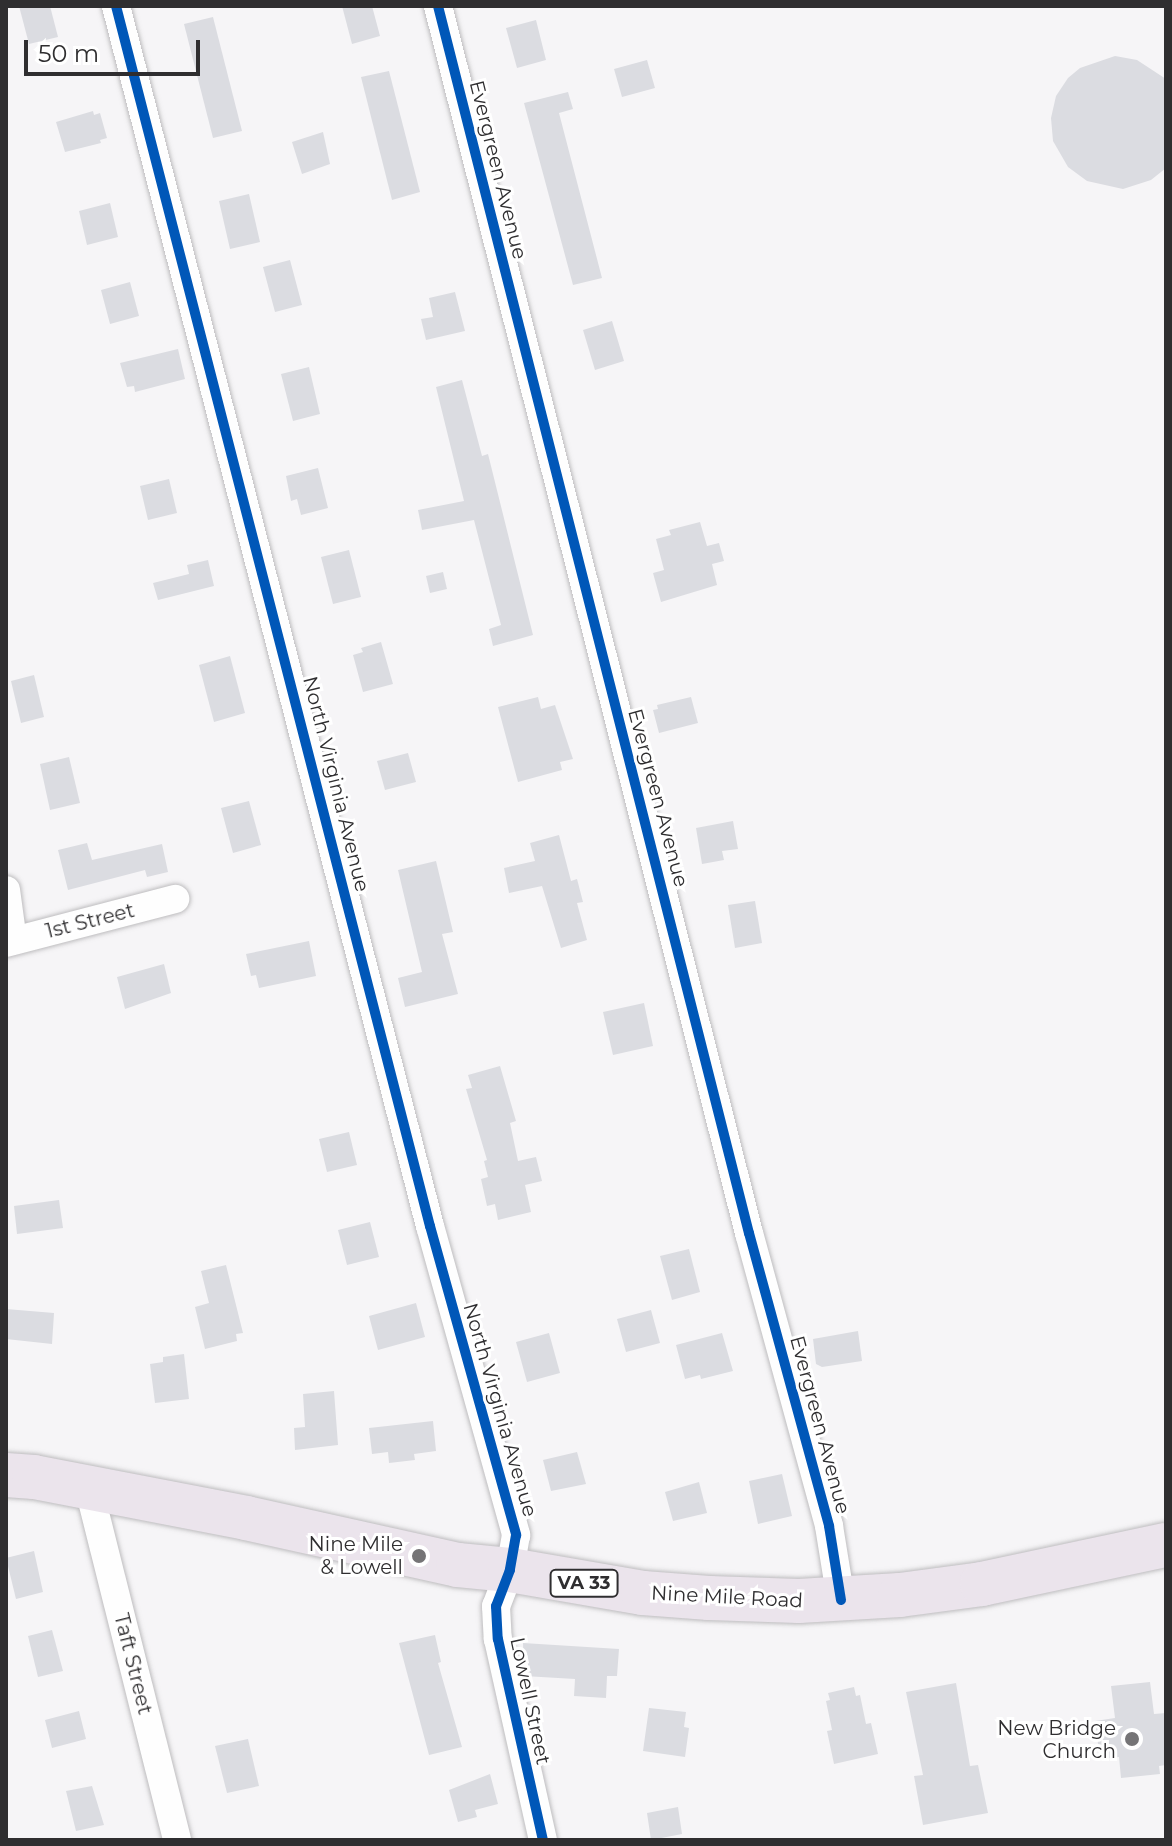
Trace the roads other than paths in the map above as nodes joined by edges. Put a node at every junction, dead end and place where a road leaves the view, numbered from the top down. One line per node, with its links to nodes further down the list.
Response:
1 (116, 6): 9 (street, North Virginia Avenue)
2 (438, 6): 10 (street, Evergreen Avenue)
3 (6, 890): 5 (street)
4 (175, 899): 5 (street, 1st Street)
5 (10, 942)
6 (6, 1475): 7 (main road, Nine Mile Road / VA 33)
7 (89, 1489): 9 (main road, Nine Mile Road / VA 33); 11 (street, Taft Street)
8 (1166, 1545): 10 (main road, Nine Mile Road / VA 33)
9 (510, 1570): 10 (main road, Nine Mile Road / VA 33); 12 (street, Lowell Street)
10 (841, 1600)
11 (177, 1840)
12 (543, 1840)

